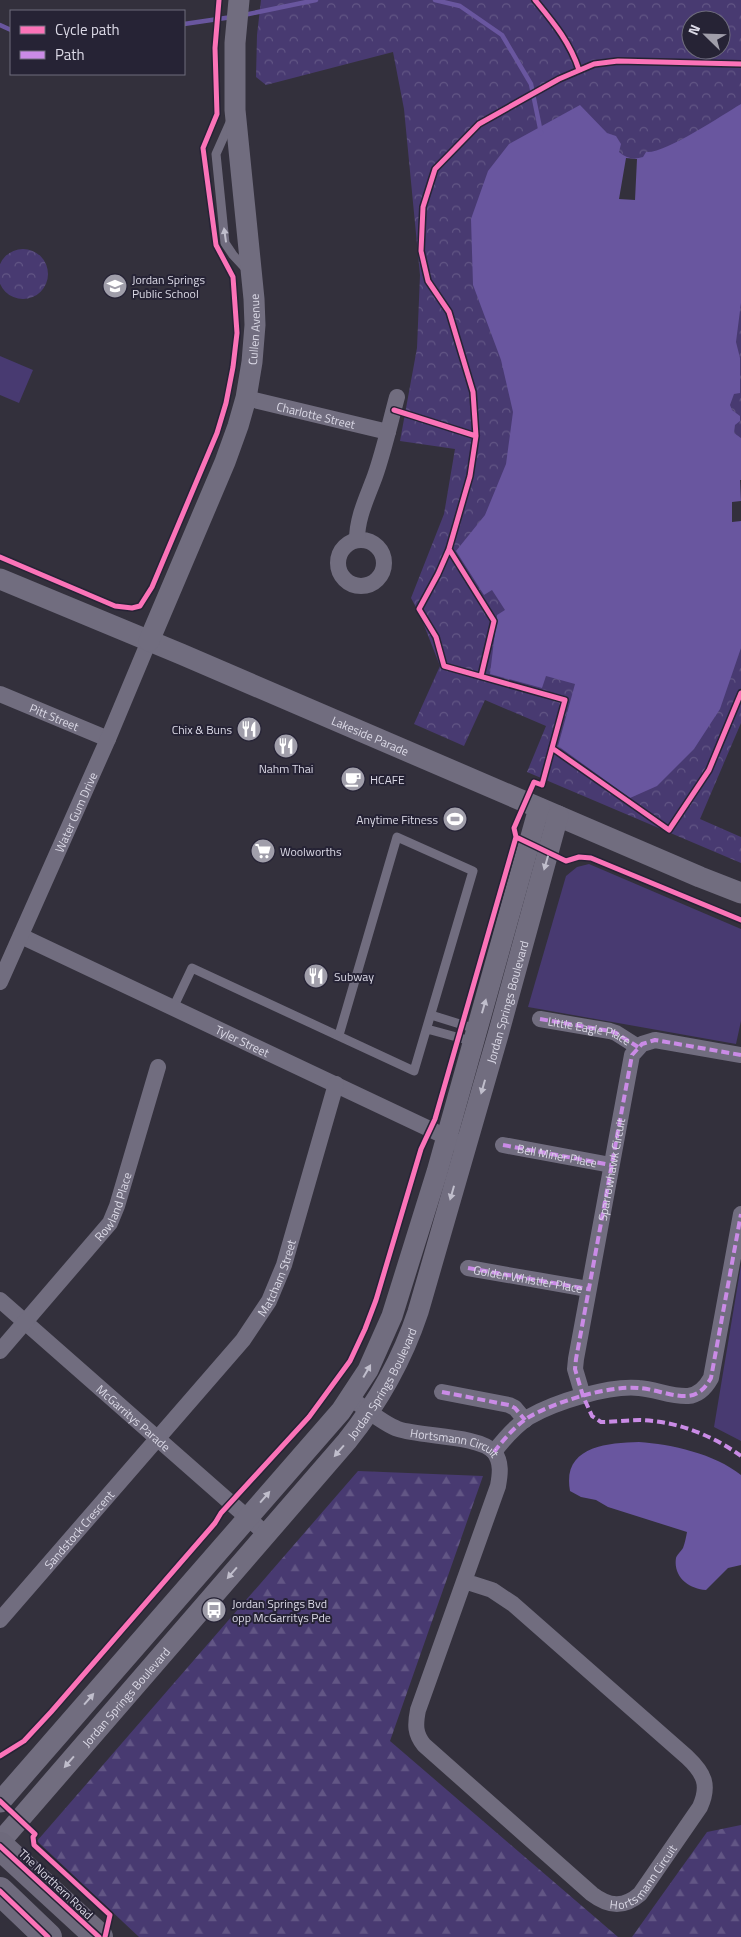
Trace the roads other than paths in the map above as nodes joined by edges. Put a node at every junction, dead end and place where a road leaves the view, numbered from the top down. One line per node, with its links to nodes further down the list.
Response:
1 (239, 0): 3 (street, Cullen Avenue)
2 (397, 397): 4 (street)
3 (246, 398): 4 (street, Charlotte Street); 7 (street, Cullen Avenue)
4 (388, 432): 5 (street)
5 (357, 540)
6 (0, 579): 7 (street, Lakeside Parade)
7 (149, 641): 9 (street, Water Gum Drive); 10 (street, Lakeside Parade)
8 (0, 694): 9 (street, Pitt Street)
9 (108, 739): 12 (street, Water Gum Drive)
10 (548, 812): 11 (street, Lakeside Parade); 19 (street, Jordan Springs Boulevard, one-way to 10); 20 (street, Jordan Springs Boulevard, one-way to 20)
11 (741, 893)
12 (21, 936): 13 (street, Water Gum Drive); 14 (street, Tyler Street)
13 (0, 982)
14 (174, 1008): 18 (lane); 24 (street, Tyler Street)
15 (431, 1015): 17 (lane); 18 (lane); 19 (lane)
16 (540, 1019): 21 (street, Little Eagle Place)
17 (427, 1029): 18 (lane); 19 (lane)
18 (339, 1035)
19 (475, 1036): 20 (lane); 20 (lane); 25 (street, Jordan Springs Boulevard)
20 (496, 1042): 25 (street, Jordan Springs Boulevard, one-way to 25)
21 (638, 1047): 22 (street); 27 (street, Sparrowhawk Circuit)
22 (741, 1055)
23 (158, 1067): 32 (street, Rowland Place)
24 (336, 1084): 25 (street, Tyler Street); 39 (street, Matcham Street)
25 (456, 1141): 36 (street, Jordan Springs Boulevard, one-way to 25); 37 (street, Jordan Springs Boulevard, one-way to 37)
26 (504, 1145): 27 (street, Bell Miner Place)
27 (611, 1165): 30 (street, Sparrowhawk Circuit)
28 (741, 1214): 35 (street)
29 (468, 1268): 30 (street, Golden Whistler Place)
30 (588, 1289): 35 (street, Sparrowhawk Circuit)
31 (0, 1300): 32 (street, McGarritys Parade)
32 (26, 1322): 33 (street, Rowland Place); 39 (street, McGarritys Parade)
33 (0, 1352)
34 (442, 1392): 38 (street)
35 (583, 1396): 38 (street)
36 (350, 1398): 37 (street, Hortsmann Circuit); 41 (street, Jordan Springs Boulevard, one-way to 36)
37 (370, 1412): 40 (street, Hortsmann Circuit); 42 (street, Jordan Springs Boulevard, one-way to 42)
38 (526, 1420): 40 (street)
39 (158, 1439): 41 (street, McGarritys Parade); 44 (street, Sandstock Crescent)
40 (494, 1452): 43 (street, Hortsmann Circuit)
41 (248, 1517): 42 (street, McGarritys Parade); 45 (street, Jordan Springs Boulevard, one-way to 41)
42 (266, 1534): 46 (street, Jordan Springs Boulevard, one-way to 46)
43 (464, 1581): 43 (street, Hortsmann Circuit)
44 (0, 1620)
45 (0, 1802)
46 (0, 1842)
47 (0, 1846): 50 (highway, The Northern Road)
48 (0, 1891): 49 (highway)
49 (48, 1937)
50 (99, 1937)

